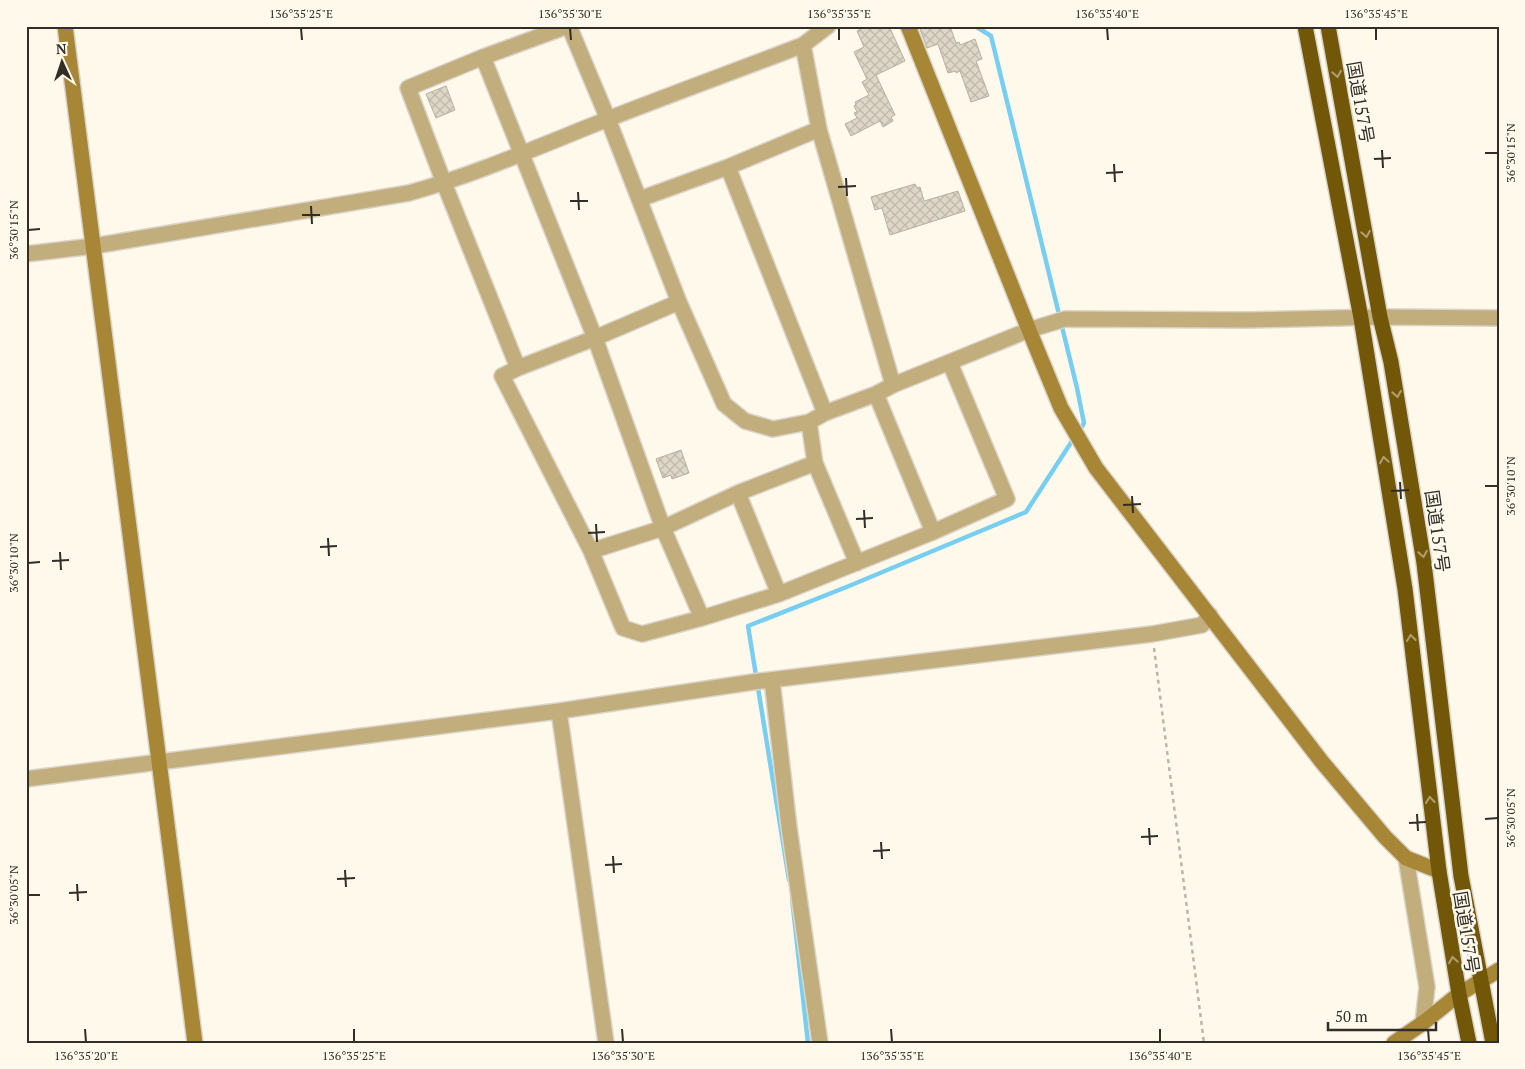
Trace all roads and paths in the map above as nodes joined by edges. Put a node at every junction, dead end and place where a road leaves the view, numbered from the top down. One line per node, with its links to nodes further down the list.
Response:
1 (65, 26): 15 (street)
2 (568, 26): 8 (street); 9 (street)
3 (828, 26): 7 (street)
4 (908, 26): 21 (street)
5 (1305, 26): 18 (highway, 国道157号)
6 (1328, 26): 19 (highway, 国道157号, one-way to 19)
7 (803, 45): 9 (street); 10 (street)
8 (483, 57): 11 (street); 13 (street)
9 (608, 119): 11 (street); 14 (street)
10 (819, 129): 12 (street); 25 (street)
11 (523, 154): 13 (street); 22 (street)
12 (728, 168): 14 (street); 27 (street)
13 (444, 183): 15 (street); 24 (street)
14 (640, 199): 17 (street)
15 (94, 246): 16 (street); 41 (street)
16 (26, 254)
17 (679, 302): 22 (street); 28 (street)
18 (1361, 318): 19 (street); 21 (street); 44 (highway, 国道157号, one-way to 18)
19 (1380, 318): 20 (street); 46 (highway, 国道157号, one-way to 46)
20 (1499, 318)
21 (1028, 330): 23 (street); 36 (street)
22 (595, 338): 24 (street); 31 (street)
23 (950, 363): 25 (street); 32 (street)
24 (518, 368): 33 (street)
25 (894, 385): 26 (street)
26 (876, 394): 27 (street); 32 (street)
27 (825, 413): 28 (street)
28 (809, 422): 29 (street)
29 (815, 463): 30 (street); 34 (street)
30 (738, 494): 31 (street); 35 (street)
31 (663, 528): 33 (street); 37 (street)
32 (933, 532): 34 (street)
33 (591, 551): 37 (street)
34 (857, 564): 35 (street)
35 (779, 594): 37 (street)
36 (1210, 615): 38 (street); 43 (street)
37 (702, 618)
38 (1152, 634): 39 (street); 53 (path)
39 (762, 681): 40 (street); 52 (street)
40 (559, 711): 41 (street); 51 (street)
41 (159, 761): 42 (street); 50 (street)
42 (26, 779)
43 (1406, 858): 44 (street); 48 (street)
44 (1438, 871): 47 (highway, 国道157号, one-way to 44)
45 (1499, 970): 46 (street)
46 (1482, 980): 47 (street); 55 (highway, 国道157号)
47 (1459, 994): 48 (street); 54 (highway, 国道157号)
48 (1423, 1024): 49 (street)
49 (1397, 1042)
50 (195, 1043)
51 (606, 1043)
52 (820, 1043)
53 (1204, 1043)
54 (1468, 1043)
55 (1493, 1043)

